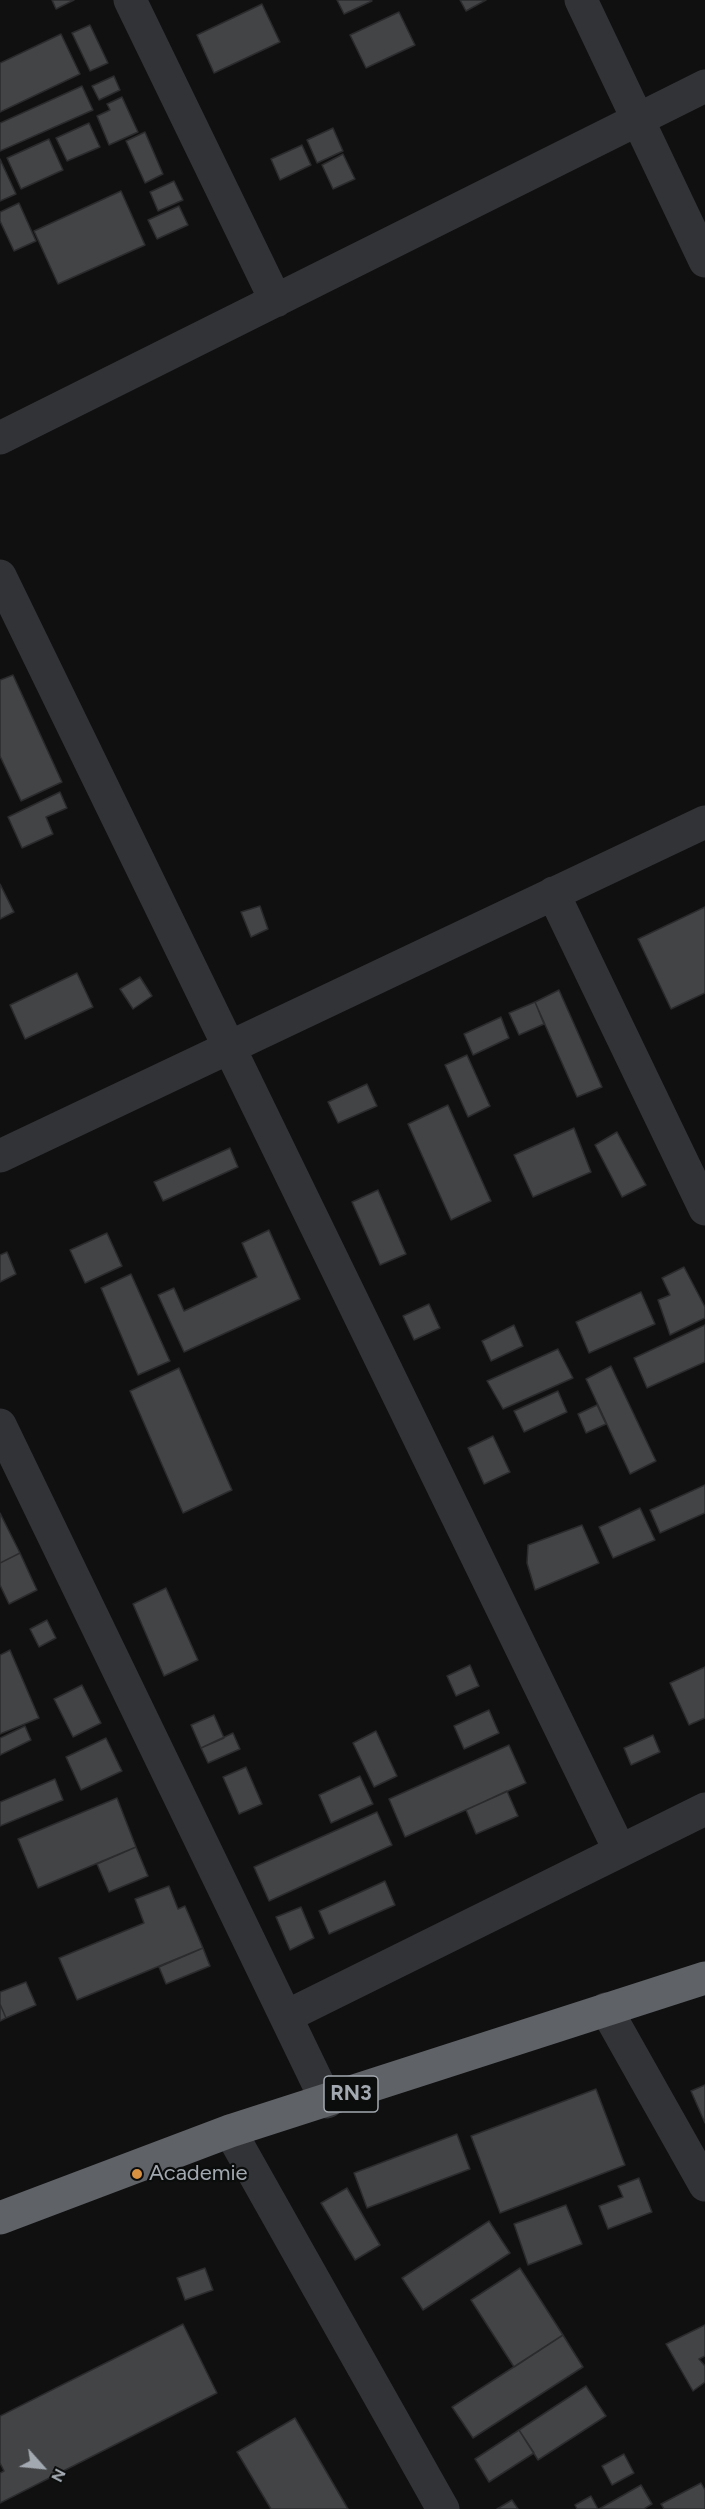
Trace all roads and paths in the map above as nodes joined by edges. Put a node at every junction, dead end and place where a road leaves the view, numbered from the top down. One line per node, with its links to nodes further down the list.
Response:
1 (130, 0): 6 (street)
2 (581, 0): 4 (street)
3 (705, 86): 4 (street)
4 (638, 120): 5 (street); 6 (street)
5 (705, 261)
6 (276, 301): 7 (street)
7 (0, 438)
8 (0, 576): 11 (street)
9 (705, 822): 10 (street)
10 (553, 893): 11 (street); 13 (street)
11 (229, 1047): 12 (street); 16 (street)
12 (0, 1156)
13 (705, 1209)
14 (0, 1425): 19 (street)
15 (705, 1809): 16 (street)
16 (620, 1851): 19 (street)
17 (705, 1978): 18 (highway, RN3)
18 (606, 2009): 20 (highway, RN3); 22 (street)
19 (287, 2016): 20 (street)
20 (327, 2102): 21 (highway, RN3)
21 (230, 2132): 23 (highway, RN3); 24 (street)
22 (705, 2185)
23 (0, 2218)
24 (443, 2509)

